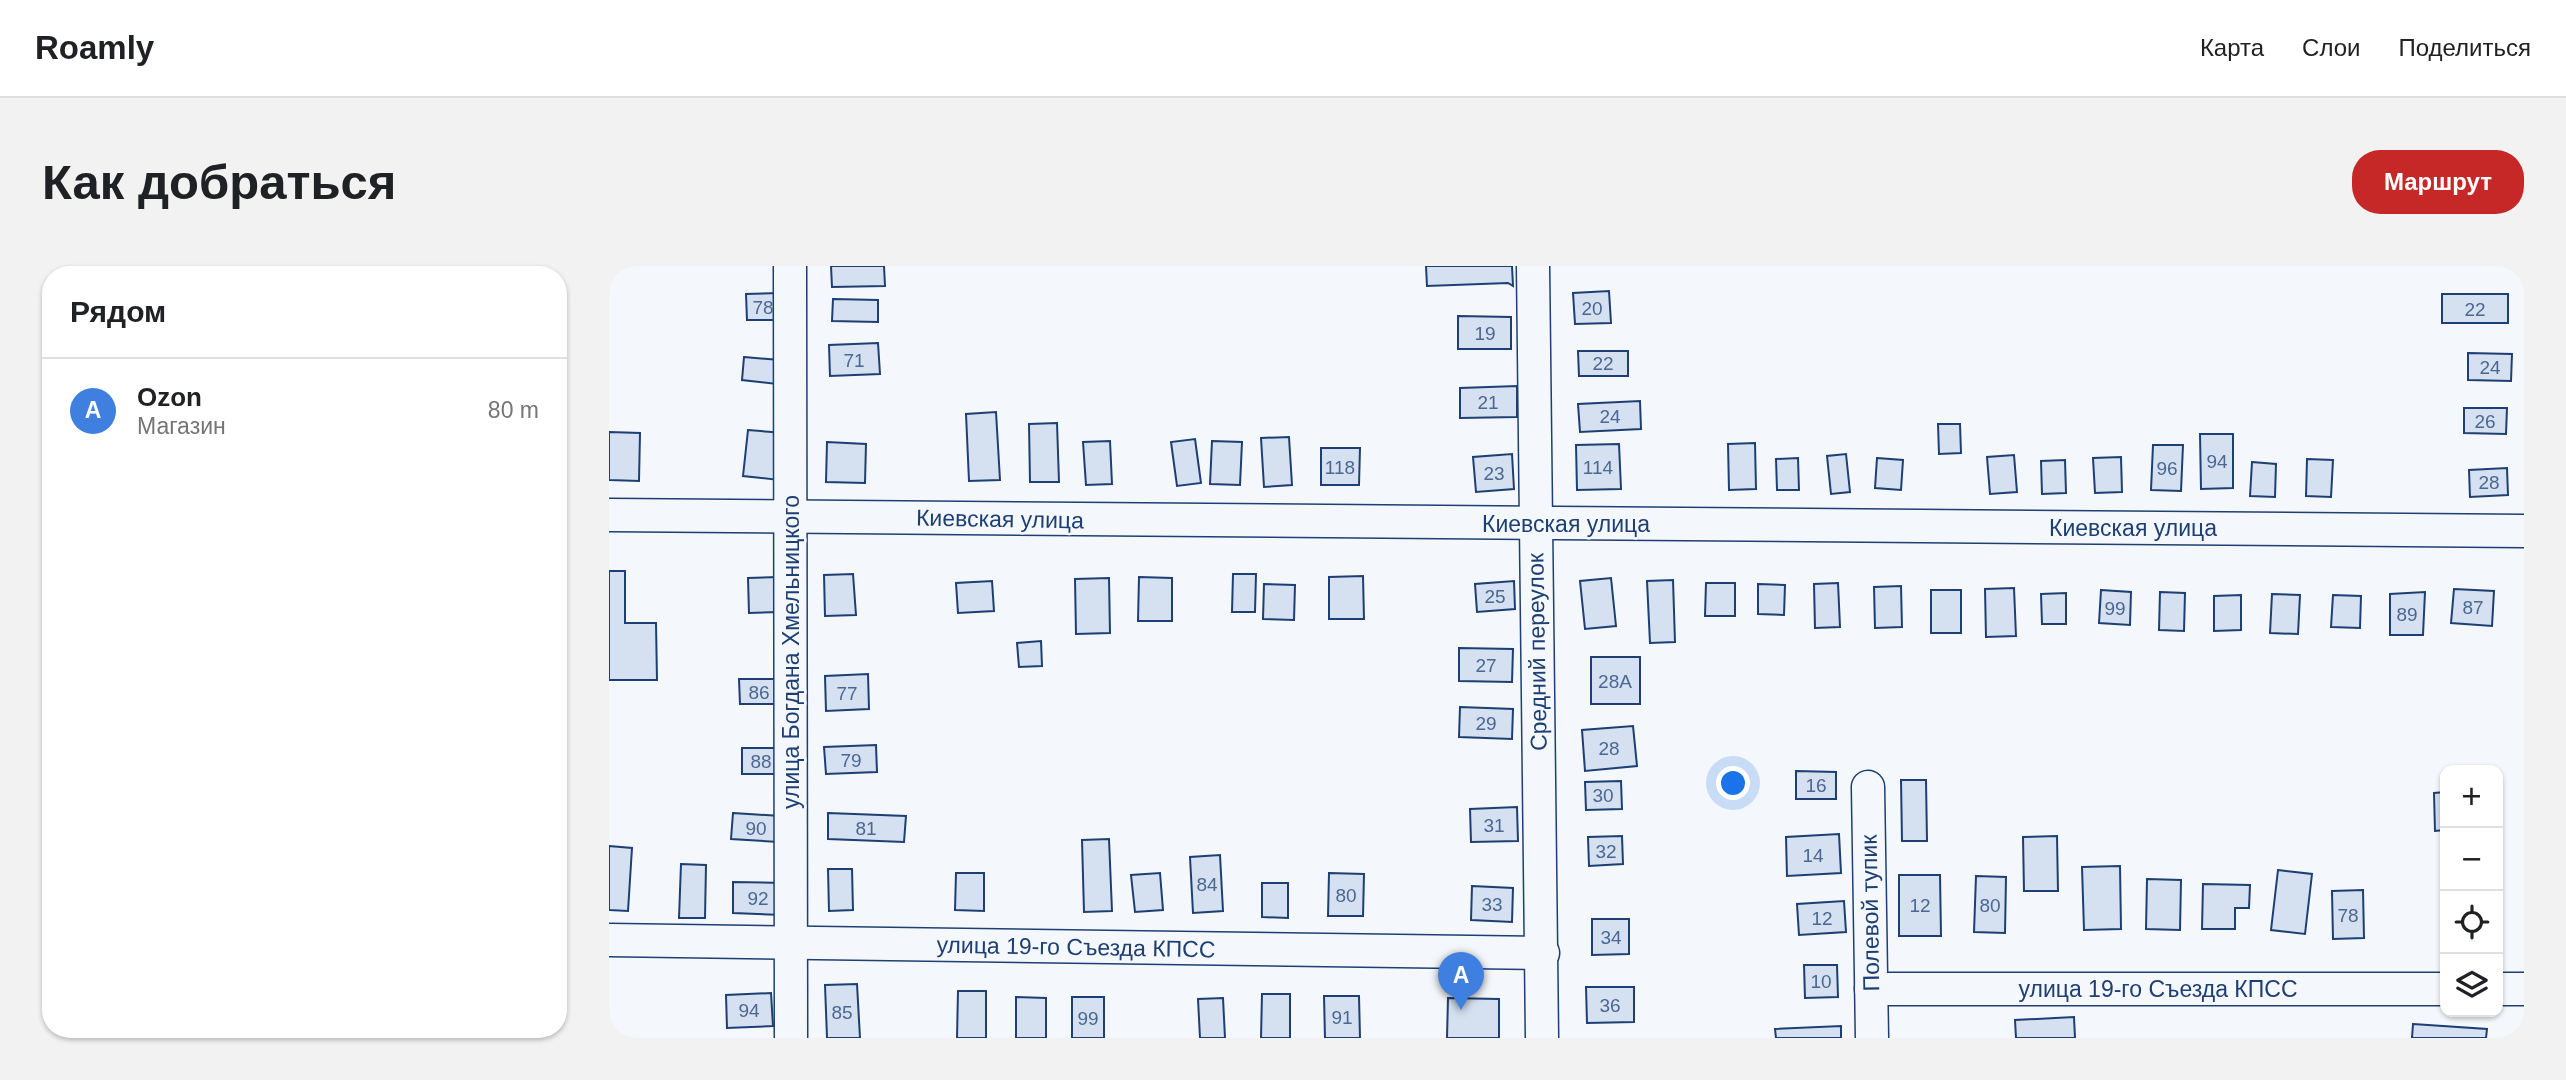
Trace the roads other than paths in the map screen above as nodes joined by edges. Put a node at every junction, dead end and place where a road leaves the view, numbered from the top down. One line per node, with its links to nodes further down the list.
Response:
1 (790, 266): 4 (street, улица Богдана Хмельницкого)
2 (1534, 266): 5 (street, Средний переулок)
3 (609, 515): 4 (street, Киевская улица)
4 (790, 517): 5 (street, Киевская улица); 9 (street, улица Богдана Хмельницкого)
5 (1535, 524): 6 (street, Киевская улица); 10 (street, Средний переулок)
6 (2524, 531)
7 (1868, 787): 11 (street, Полевой тупик)
8 (609, 940): 9 (street, улица 19-го Съезда КПСС)
9 (791, 943): 10 (street, улица 19-го Съезда КПСС); 15 (street, улица Богдана Хмельницкого)
10 (1543, 953): 16 (street, Средний переулок)
11 (1871, 989): 12 (street, улица 19-го Съезда КПСС); 17 (street, Полевой тупик)
12 (2440, 989)
13 (2503, 989): 14 (street)
14 (2524, 989)
15 (791, 1038)
16 (1542, 1038)
17 (1872, 1038)

